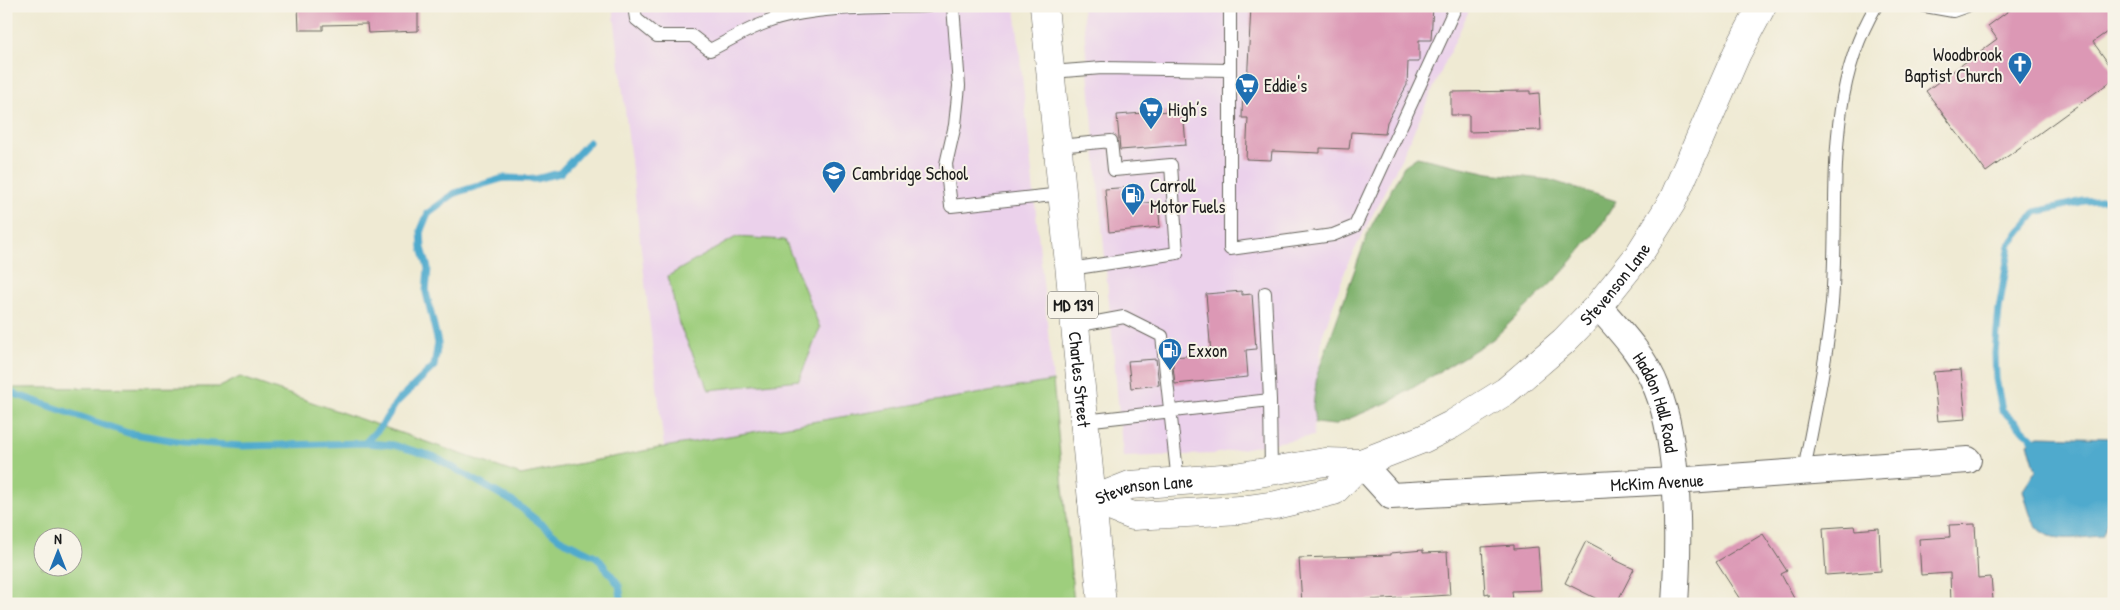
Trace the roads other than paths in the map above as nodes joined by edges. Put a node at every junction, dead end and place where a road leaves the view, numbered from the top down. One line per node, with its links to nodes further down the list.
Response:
1 (634, 6): 2 (lane)
2 (928, 6)
3 (952, 6): 14 (lane)
4 (1044, 6): 12 (street, Charles Street / MD 139)
5 (1230, 6): 11 (lane)
6 (1456, 6): 11 (lane)
7 (1876, 6): 24 (lane)
8 (1925, 6): 9 (lane)
9 (1967, 6)
10 (1760, 7): 17 (street, Stevenson Lane)
11 (1230, 70): 12 (lane)
12 (1051, 72): 13 (street, Charles Street / MD 139)
13 (1058, 146): 14 (street, Charles Street / MD 139); 15 (lane)
14 (1062, 194): 15 (street, Charles Street / MD 139)
15 (1070, 269): 18 (street, Charles Street / MD 139)
16 (1265, 293): 19 (lane)
17 (1598, 306): 23 (street, Stevenson Lane); 26 (street, Haddon Hall Road)
18 (1075, 326): 20 (lane); 21 (street, Charles Street / MD 139)
19 (1270, 400): 20 (lane); 25 (lane)
20 (1170, 411): 21 (lane); 27 (lane)
21 (1084, 421): 28 (street, Charles Street / MD 139)
22 (1968, 460): 24 (street, McKim Avenue)
23 (1361, 463): 25 (street, Stevenson Lane); 26 (street, McKim Avenue); 28 (street, Stevenson Lane)
24 (1804, 471): 26 (street, McKim Avenue)
25 (1271, 472): 27 (street, Stevenson Lane)
26 (1674, 481): 30 (street, Haddon Hall Road)
27 (1178, 482): 28 (street, Stevenson Lane)
28 (1092, 500): 29 (street, Charles Street / MD 139)
29 (1102, 604)
30 (1675, 604)

